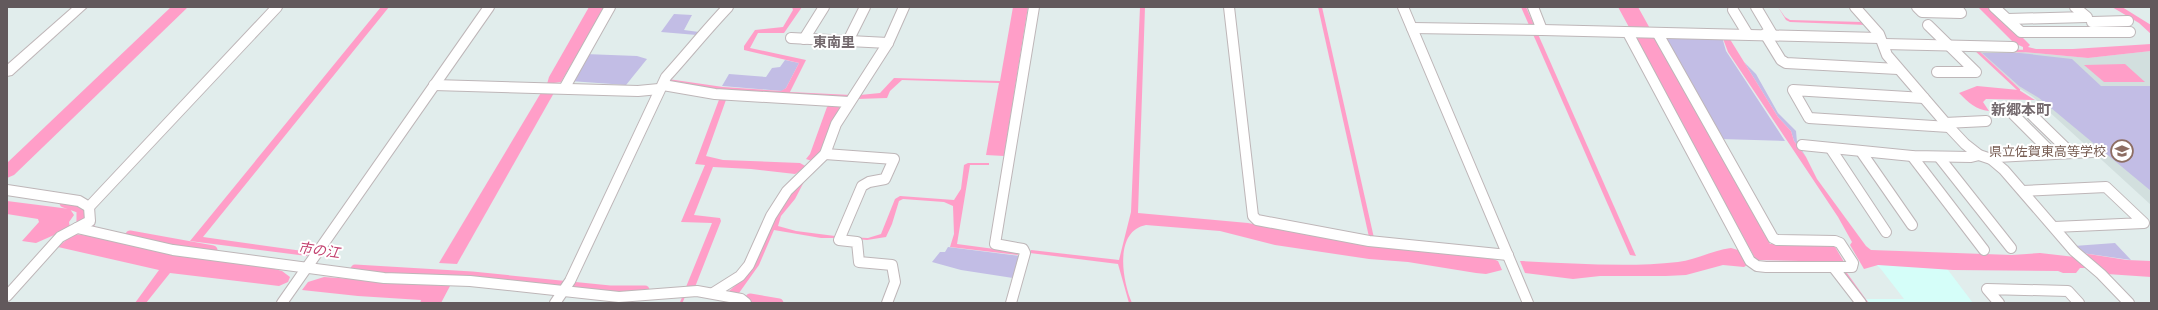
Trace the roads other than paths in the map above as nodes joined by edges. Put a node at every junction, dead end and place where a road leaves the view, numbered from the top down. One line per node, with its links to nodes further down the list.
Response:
1 (81, 7): 40 (street)
2 (277, 7): 64 (street)
3 (489, 7): 42 (street)
4 (610, 7): 43 (street)
5 (728, 7): 44 (street)
6 (824, 7): 33 (street)
7 (865, 7): 34 (street)
8 (904, 7): 36 (street)
9 (1034, 7): 81 (street)
10 (1229, 7): 71 (street)
11 (1403, 7): 24 (street)
12 (1533, 7): 25 (street)
13 (1756, 7): 31 (street)
14 (1855, 7): 35 (street)
15 (1917, 7): 16 (street)
16 (1956, 7)
17 (1994, 7): 20 (street)
18 (2075, 7): 21 (street)
19 (1733, 10): 30 (street)
20 (2008, 19): 21 (street); 26 (street)
21 (2089, 20): 22 (street); 26 (street)
22 (2128, 21)
23 (1928, 25): 37 (street)
24 (1412, 28): 25 (street); 71 (street)
25 (1541, 30): 28 (street)
26 (2103, 32): 27 (street)
27 (2130, 32)
28 (1632, 33): 29 (street); 72 (street)
29 (1658, 34): 30 (street); 72 (street)
30 (1747, 34): 31 (street)
31 (1768, 34): 35 (street); 39 (street)
32 (791, 38): 33 (street)
33 (804, 39): 34 (street)
34 (848, 41): 36 (street)
35 (1882, 41): 37 (street); 39 (street)
36 (888, 43): 46 (street)
37 (1951, 46): 38 (street); 41 (street)
38 (2013, 47)
39 (1898, 69): 45 (street)
40 (7, 72)
41 (1937, 72)
42 (434, 85): 43 (street); 73 (street)
43 (565, 87): 44 (street)
44 (661, 87): 46 (street); 74 (street)
45 (1924, 98): 50 (street); 50 (street)
46 (849, 102): 56 (street)
47 (2013, 114): 57 (street)
48 (2032, 115): 55 (street)
49 (1986, 121): 50 (street)
50 (1947, 125): 58 (street)
51 (1802, 145): 52 (street)
52 (1831, 149): 54 (street); 68 (street)
53 (2092, 152): 55 (street)
54 (1862, 153): 59 (street); 65 (street)
55 (2070, 153): 57 (street)
56 (825, 154): 75 (street); 80 (street)
57 (2053, 154): 61 (street)
58 (1979, 155): 60 (street); 61 (street)
59 (1912, 156): 60 (street); 70 (street)
60 (1939, 157): 69 (street)
61 (1991, 159): 63 (street)
62 (7, 190): 64 (street)
63 (2023, 191): 66 (street); 66 (street)
64 (89, 207): 67 (street)
65 (1912, 225)
66 (2054, 226): 86 (street)
67 (77, 228): 73 (street); 76 (street)
68 (1886, 232)
69 (2011, 248)
70 (1984, 250)
71 (1508, 255): 82 (street)
72 (1834, 268): 83 (street)
73 (304, 269): 74 (street); 77 (street)
74 (567, 286): 75 (street); 78 (street)
75 (713, 293): 79 (street)
76 (7, 296)
77 (282, 303)
78 (555, 303)
79 (746, 303)
80 (887, 303)
81 (1011, 303)
82 (1528, 303)
83 (1861, 303)
84 (1999, 303): 85 (street)
85 (2079, 303)
86 (2129, 303)

